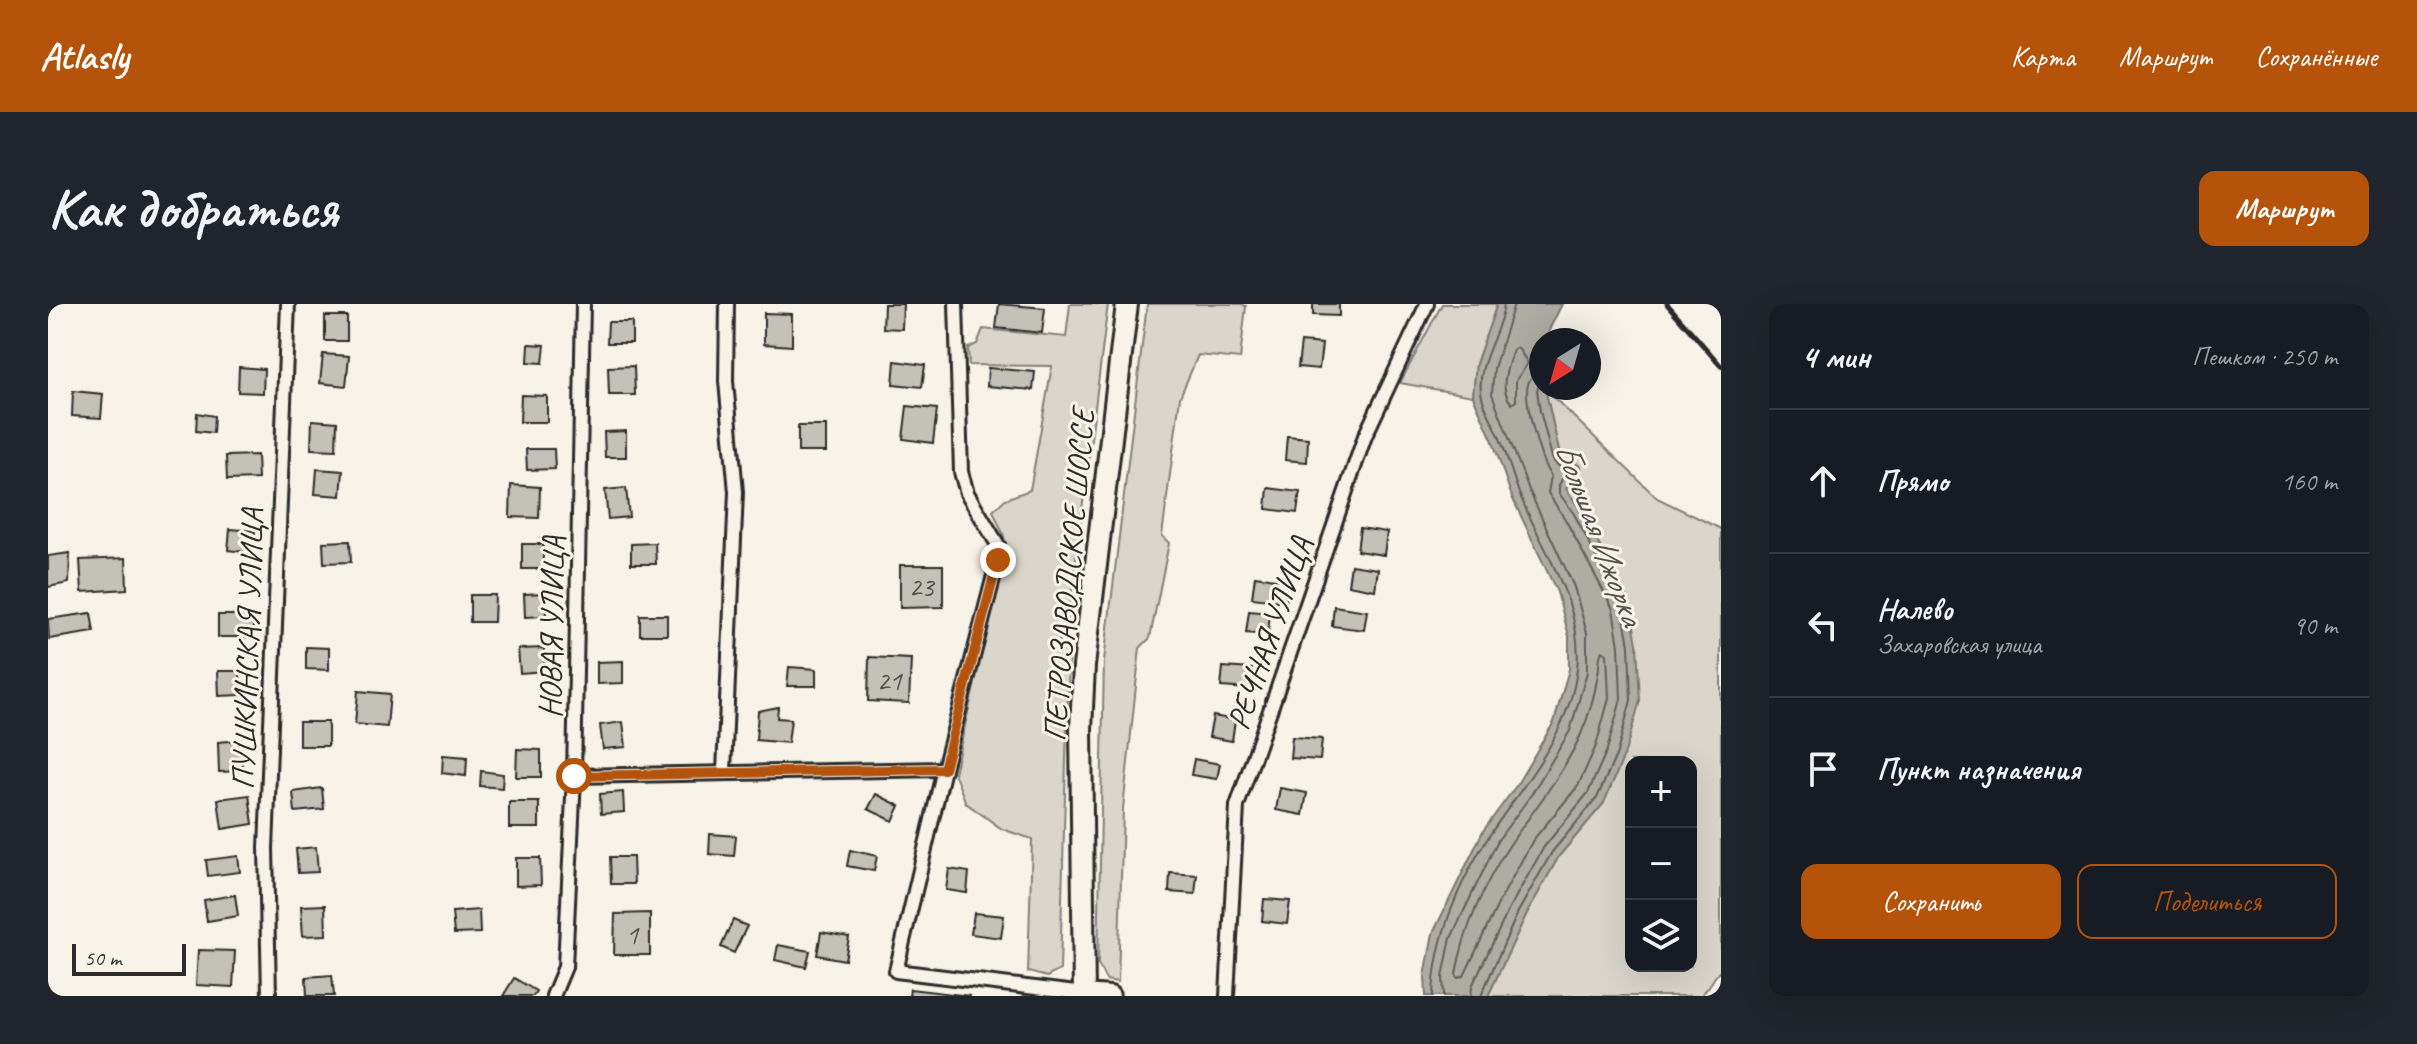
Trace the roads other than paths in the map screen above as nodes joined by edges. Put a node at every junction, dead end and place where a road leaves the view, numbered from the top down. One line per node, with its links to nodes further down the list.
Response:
1 (288, 304): 11 (street, ПУШКИНСКАЯ УЛИЦА)
2 (583, 304): 9 (street, НОВАЯ УЛИЦА)
3 (727, 304): 8 (street)
4 (956, 304): 7 (street)
5 (1127, 304): 10 (main road, ПЕТРОЗАВОДСКОЕ ШОССЕ)
6 (1427, 304): 14 (street, РЕЧНАЯ УЛИЦА)
7 (944, 769): 8 (street); 10 (street)
8 (724, 772): 9 (street)
9 (574, 776): 12 (street, НОВАЯ УЛИЦА)
10 (1084, 995): 13 (main road)
11 (269, 996)
12 (553, 996)
13 (1110, 996)
14 (1227, 996)

